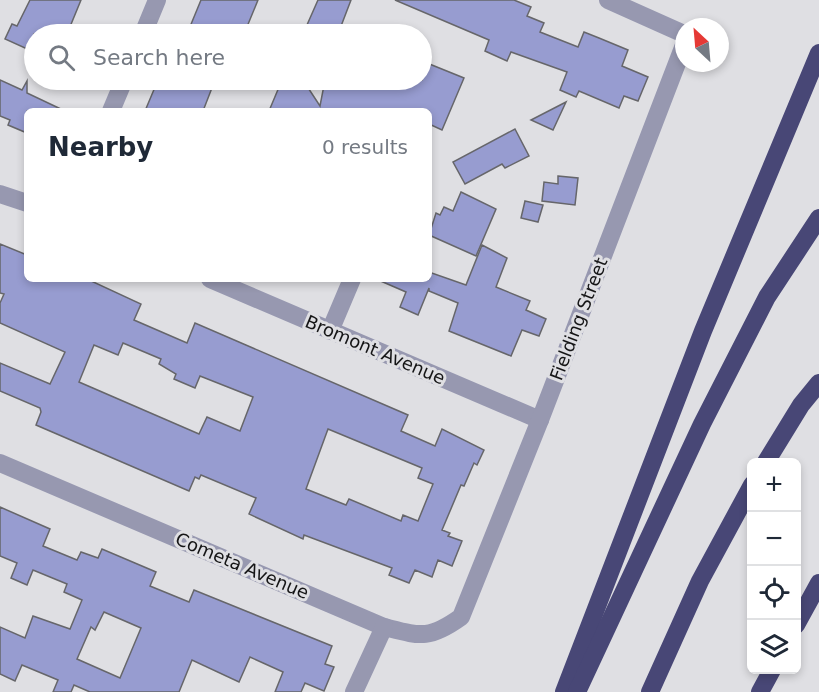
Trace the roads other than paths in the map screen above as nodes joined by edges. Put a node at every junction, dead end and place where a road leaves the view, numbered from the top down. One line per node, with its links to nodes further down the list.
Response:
1 (157, 0): 3 (street)
2 (608, 0): 4 (street)
3 (146, 24)
4 (675, 30)
5 (819, 53): 26 (highway)
6 (675, 68): 16 (street, Fielding Street)
7 (120, 90): 8 (street)
8 (112, 108)
9 (0, 194): 10 (street)
10 (24, 202)
11 (819, 218): 27 (highway)
12 (217, 282): 14 (street, Bromont Avenue)
13 (351, 282): 14 (street)
14 (330, 331): 16 (street, Bromont Avenue)
15 (819, 382): 17 (highway)
16 (540, 420): 21 (street, Fielding Street)
17 (768, 458)
18 (0, 463): 23 (street, Cometa Avenue)
19 (747, 494): 28 (highway)
20 (819, 583): 22 (highway)
21 (471, 593): 23 (street, Cometa Avenue)
22 (799, 620)
23 (384, 627): 25 (street)
24 (769, 674): 29 (highway)
25 (354, 692)
26 (564, 692)
27 (577, 692)
28 (650, 692)
29 (760, 692)

